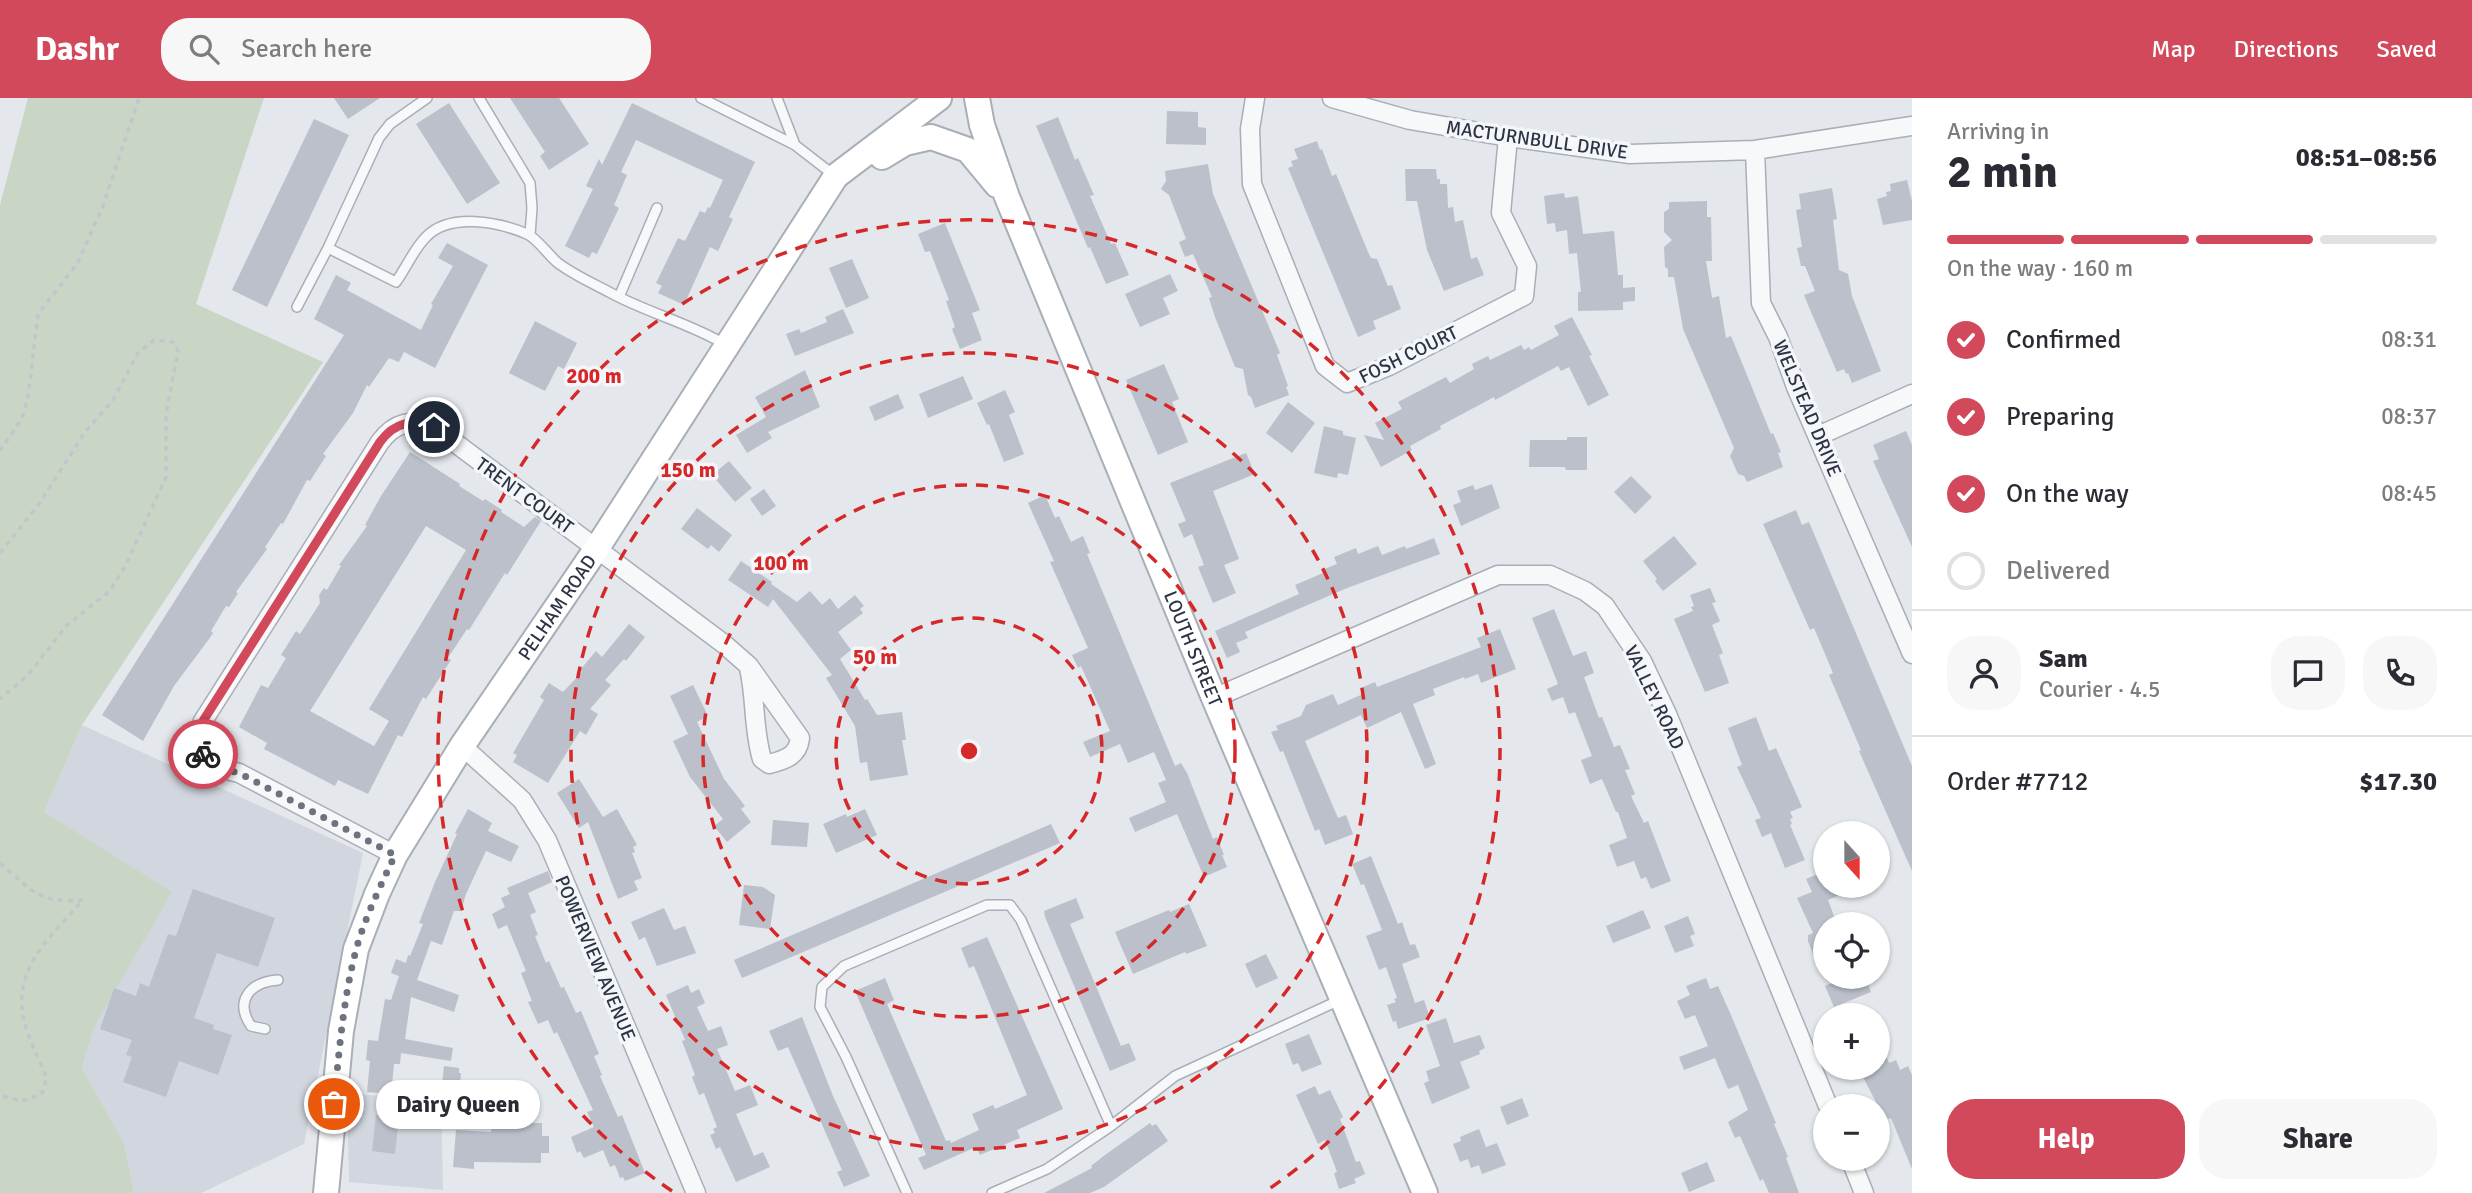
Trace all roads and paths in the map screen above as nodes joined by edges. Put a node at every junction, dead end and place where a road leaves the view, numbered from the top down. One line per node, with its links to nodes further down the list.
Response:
1 (139, 98): 24 (path)
2 (427, 98): 18 (lane)
3 (479, 98): 17 (lane)
4 (703, 98): 12 (lane)
5 (776, 98): 12 (lane)
6 (939, 98): 14 (main road, PELHAM ROAD)
7 (977, 98): 15 (main road, LOUTH STREET)
8 (1255, 98): 11 (street, FOSH COURT)
9 (1332, 98): 11 (street, MACTURNBULL DRIVE)
10 (1912, 126): 13 (street, MACTURNBULL DRIVE)
11 (1508, 137): 13 (street, MACTURNBULL DRIVE)
12 (795, 145): 14 (lane)
13 (1755, 150): 23 (street, WELSTEAD DRIVE)
14 (836, 176): 15 (main road); 21 (main road, PELHAM ROAD)
15 (1007, 197): 29 (main road, LOUTH STREET)
16 (657, 208): 19 (lane)
17 (530, 235): 18 (lane); 19 (lane)
18 (328, 248): 20 (lane)
19 (619, 297): 21 (lane)
20 (297, 307)
21 (726, 345): 25 (main road, PELHAM ROAD)
22 (1912, 394): 23 (street)
23 (1818, 436): 27 (street, WELSTEAD DRIVE)
24 (0, 451)
25 (597, 548): 28 (street, TRENT COURT); 31 (main road, PELHAM ROAD); 32 (street, TRENT COURT)
26 (0, 553): 30 (path)
27 (1910, 646)
28 (750, 668): 28 (street, TRENT COURT)
29 (1214, 698): 35 (main road, LOUTH STREET); 37 (street, VALLEY ROAD)
30 (0, 699)
31 (462, 746): 32 (main road, PELHAM ROAD); 42 (street, POWERVIEW AVENUE)
32 (395, 855): 41 (main road, PELHAM ROAD)
33 (0, 863): 38 (path)
34 (278, 980): 36 (lane)
35 (1343, 999): 39 (lane); 45 (main road, LOUTH STREET)
36 (265, 1029)
37 (1823, 1094)
38 (0, 1097)
39 (1111, 1126): 43 (lane); 44 (lane)
40 (1855, 1171): 46 (street)
41 (326, 1193)
42 (696, 1193)
43 (907, 1193)
44 (992, 1193)
45 (1425, 1193)
46 (1864, 1193)

